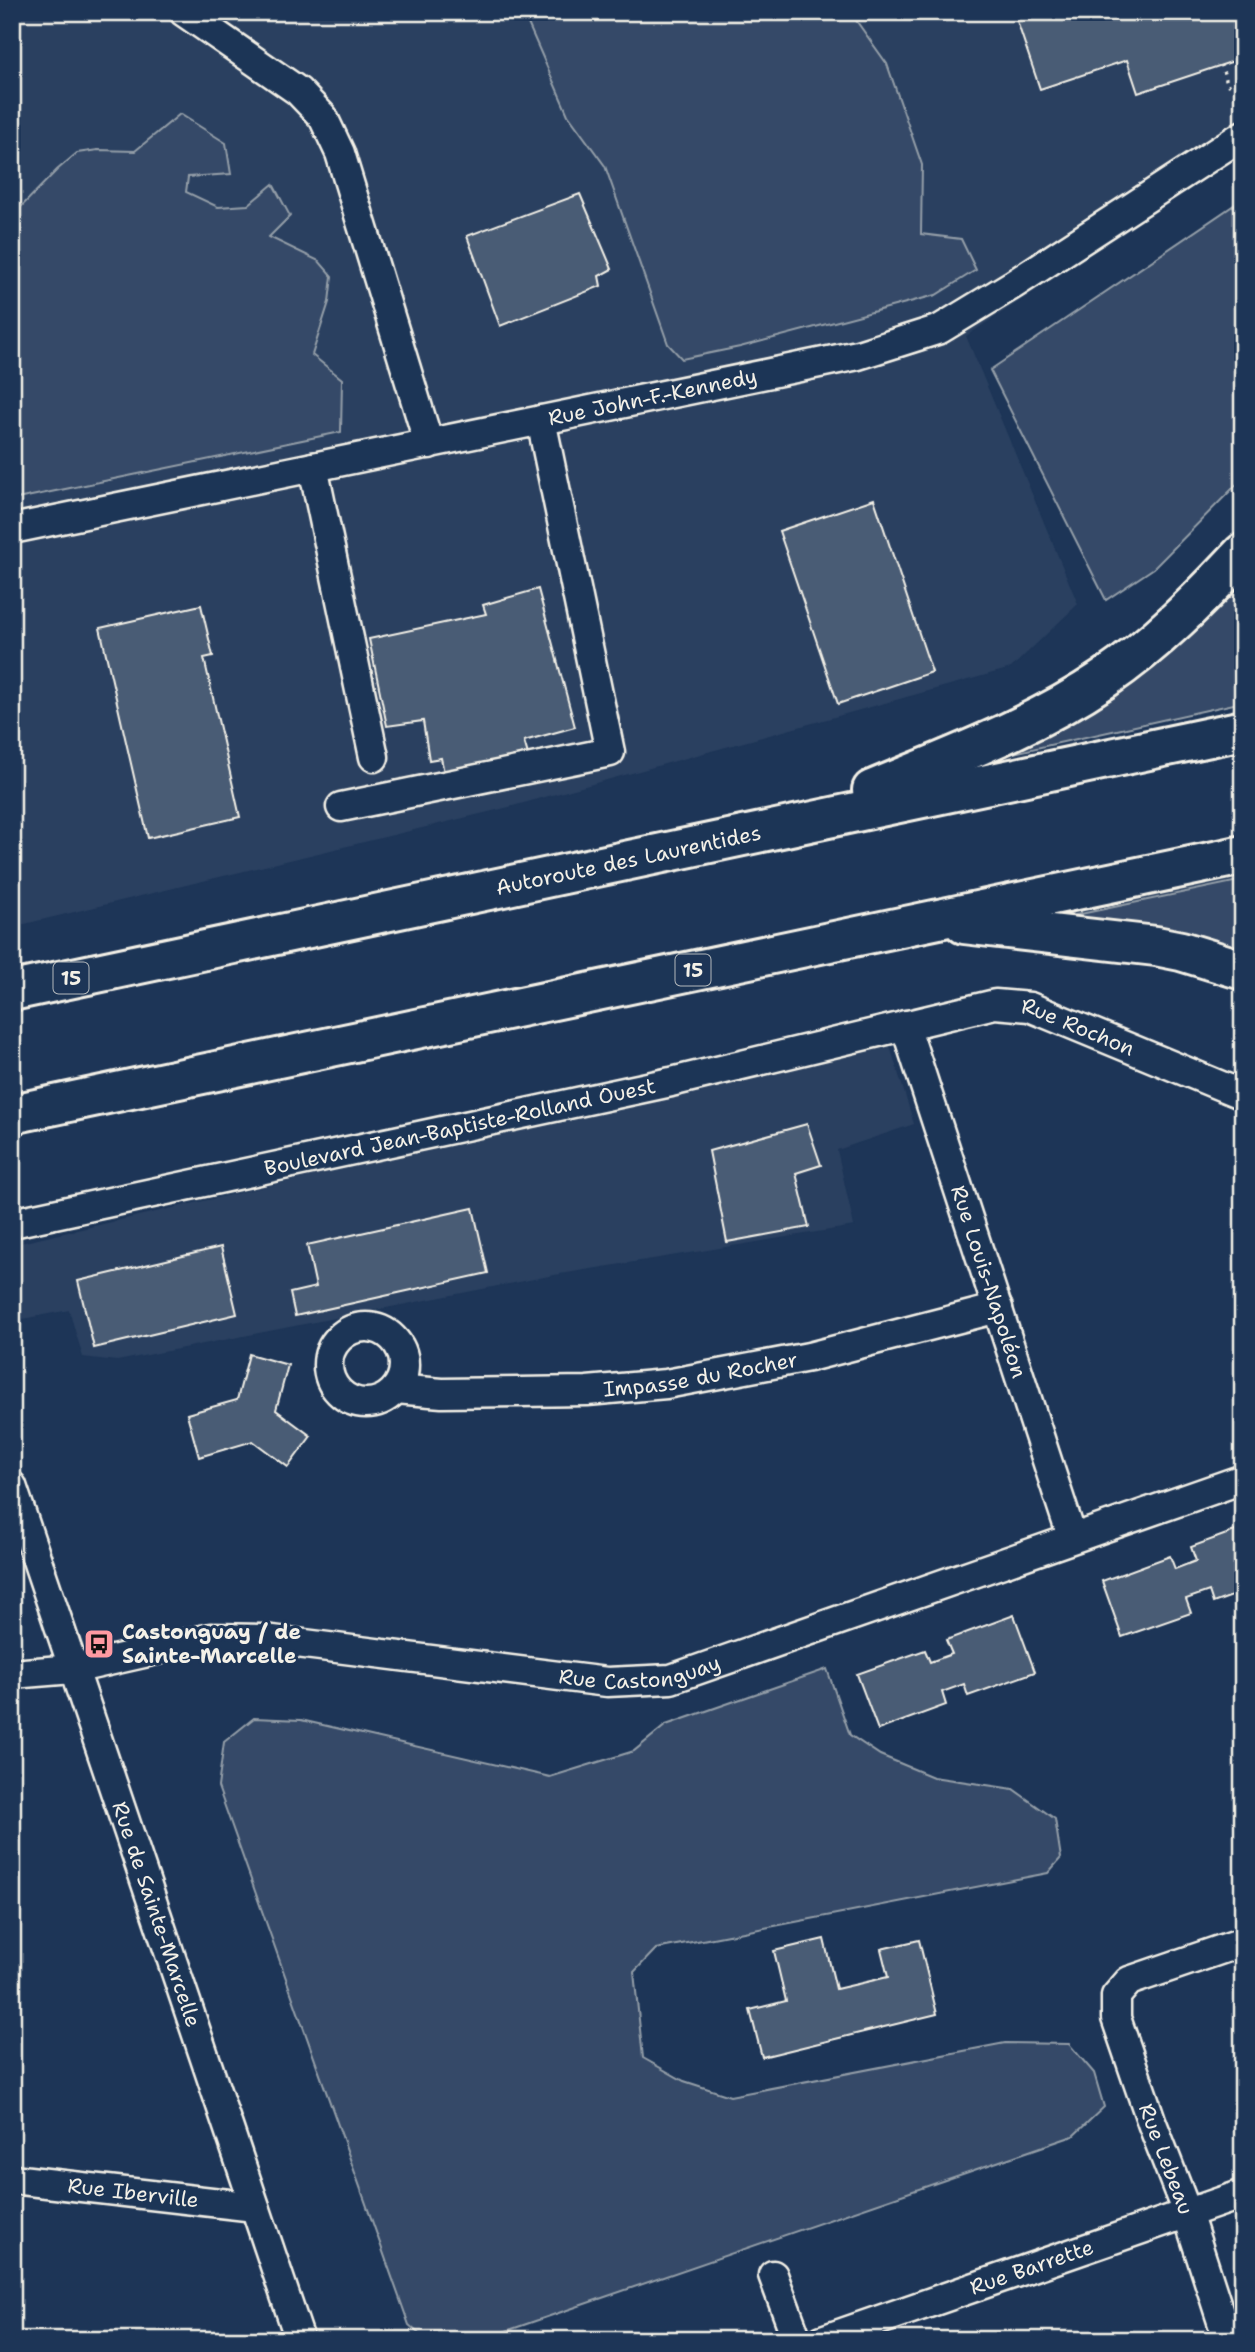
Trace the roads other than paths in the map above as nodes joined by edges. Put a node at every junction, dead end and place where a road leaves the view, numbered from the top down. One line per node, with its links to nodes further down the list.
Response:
1 (184, 12): 4 (street)
2 (1243, 135): 3 (street, Rue John-F.-Kennedy)
3 (541, 421): 4 (street, Rue John-F.-Kennedy); 10 (street)
4 (429, 444): 5 (street, Rue John-F.-Kennedy)
5 (313, 467): 6 (street, Rue John-F.-Kennedy); 9 (street)
6 (12, 529)
7 (1243, 552): 11 (highway)
8 (1243, 730): 11 (highway, Autoroute des Laurentides / 15)
9 (374, 757)
10 (341, 807)
11 (793, 824): 15 (highway, Autoroute des Laurentides / 15)
12 (1243, 855): 13 (highway, 15)
13 (931, 920): 14 (highway); 18 (highway, 15)
14 (1243, 970)
15 (12, 990)
16 (905, 1025): 17 (street, Rue Rochon); 19 (street, Boulevard Jean-Baptiste-Rolland Ouest); 20 (street, Rue Louis-Napoléon)
17 (1243, 1095)
18 (12, 1114)
19 (12, 1223)
20 (998, 1308): 21 (street, Impasse du Rocher); 24 (street, Rue Louis-Napoléon)
21 (396, 1389)
22 (1243, 1479): 24 (street, Rue Castonguay)
23 (12, 1486): 25 (street, Rue de Sainte-Marcelle)
24 (1072, 1537): 25 (street, Rue Castonguay)
25 (73, 1669): 26 (street, Rue Castonguay); 30 (street, Rue de Sainte-Marcelle)
26 (12, 1674)
27 (1243, 1942): 31 (street, Rue Lebeau)
28 (12, 2179): 30 (street, Rue Iberville)
29 (1243, 2194): 31 (street, Rue Barrette)
30 (255, 2207): 33 (street, Rue de Sainte-Marcelle)
31 (1187, 2213): 35 (street, Rue Barrette); 36 (street, Rue Lebeau)
32 (773, 2275): 34 (street)
33 (300, 2340)
34 (797, 2340)
35 (821, 2340)
36 (1228, 2340)

